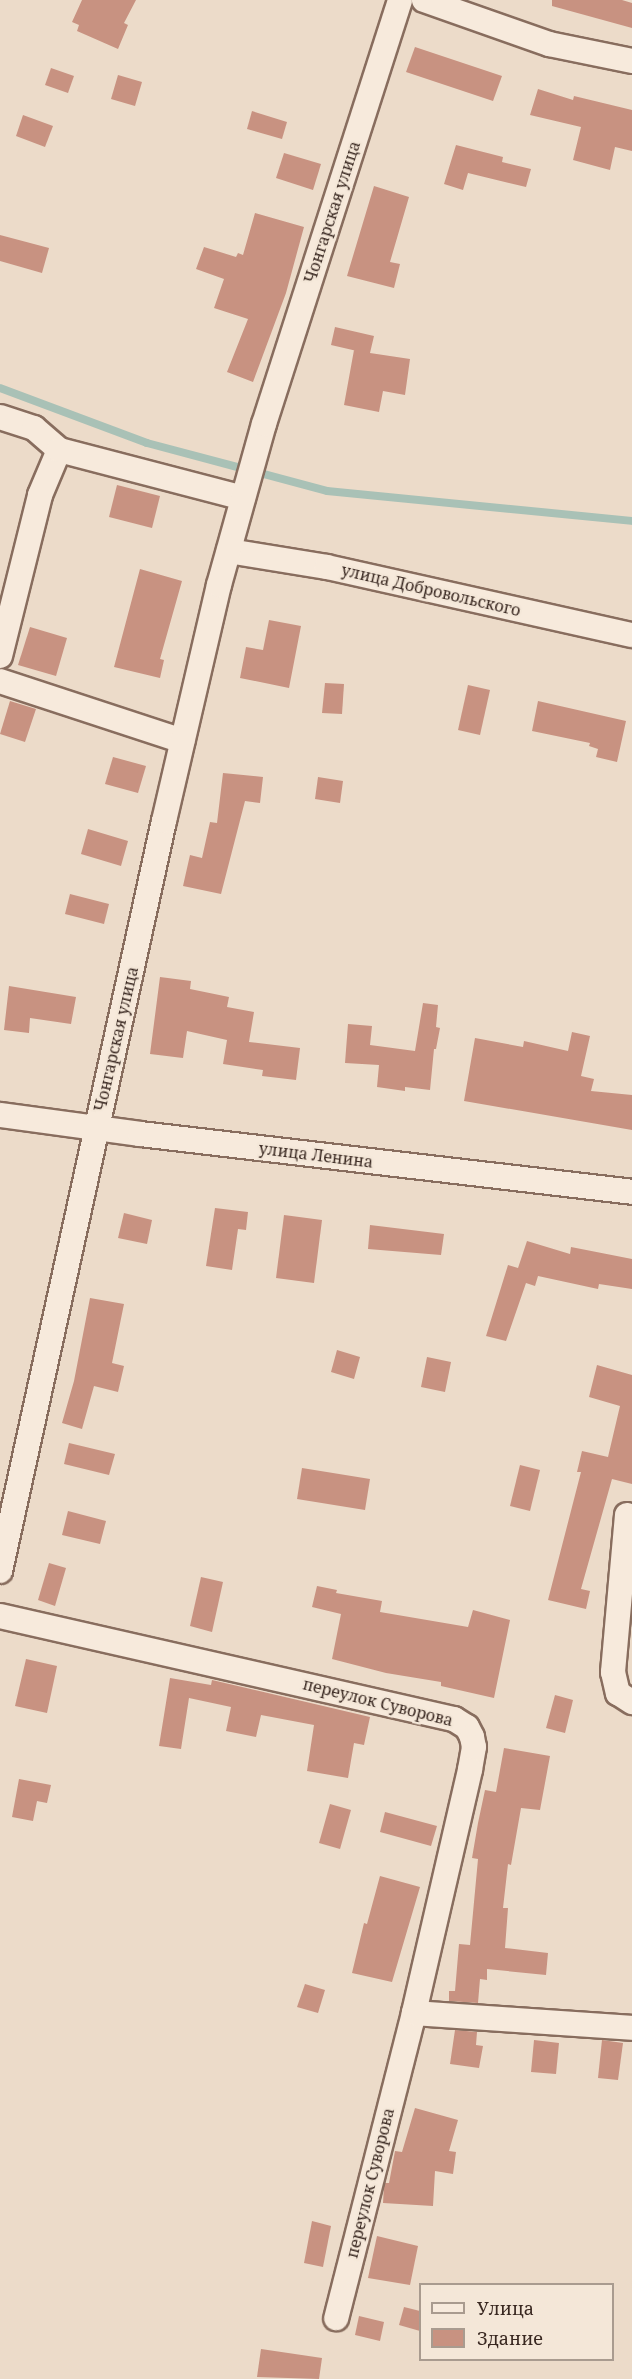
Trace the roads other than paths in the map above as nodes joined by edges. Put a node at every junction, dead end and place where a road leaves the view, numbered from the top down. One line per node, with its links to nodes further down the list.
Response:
1 (400, 0): 6 (street, Чонгарская улица)
2 (424, 0): 3 (street)
3 (632, 62)
4 (0, 417): 5 (street)
5 (59, 450): 6 (street); 9 (street)
6 (241, 504): 7 (street, Чонгарская улица)
7 (229, 551): 8 (street, улица Добровольского); 11 (street, Чонгарская улица)
8 (632, 635)
9 (0, 656)
10 (0, 681): 11 (street)
11 (182, 741): 13 (street, Чонгарская улица)
12 (0, 1115): 13 (street, улица Ленина)
13 (96, 1127): 14 (street, улица Ленина); 16 (street, Чонгарская улица)
14 (632, 1192)
15 (627, 1515): 18 (street)
16 (0, 1571)
17 (0, 1616): 19 (street, переулок Суворова)
18 (632, 1701)
19 (414, 2013): 20 (street); 21 (street, переулок Суворова)
20 (632, 2028)
21 (336, 2318)

